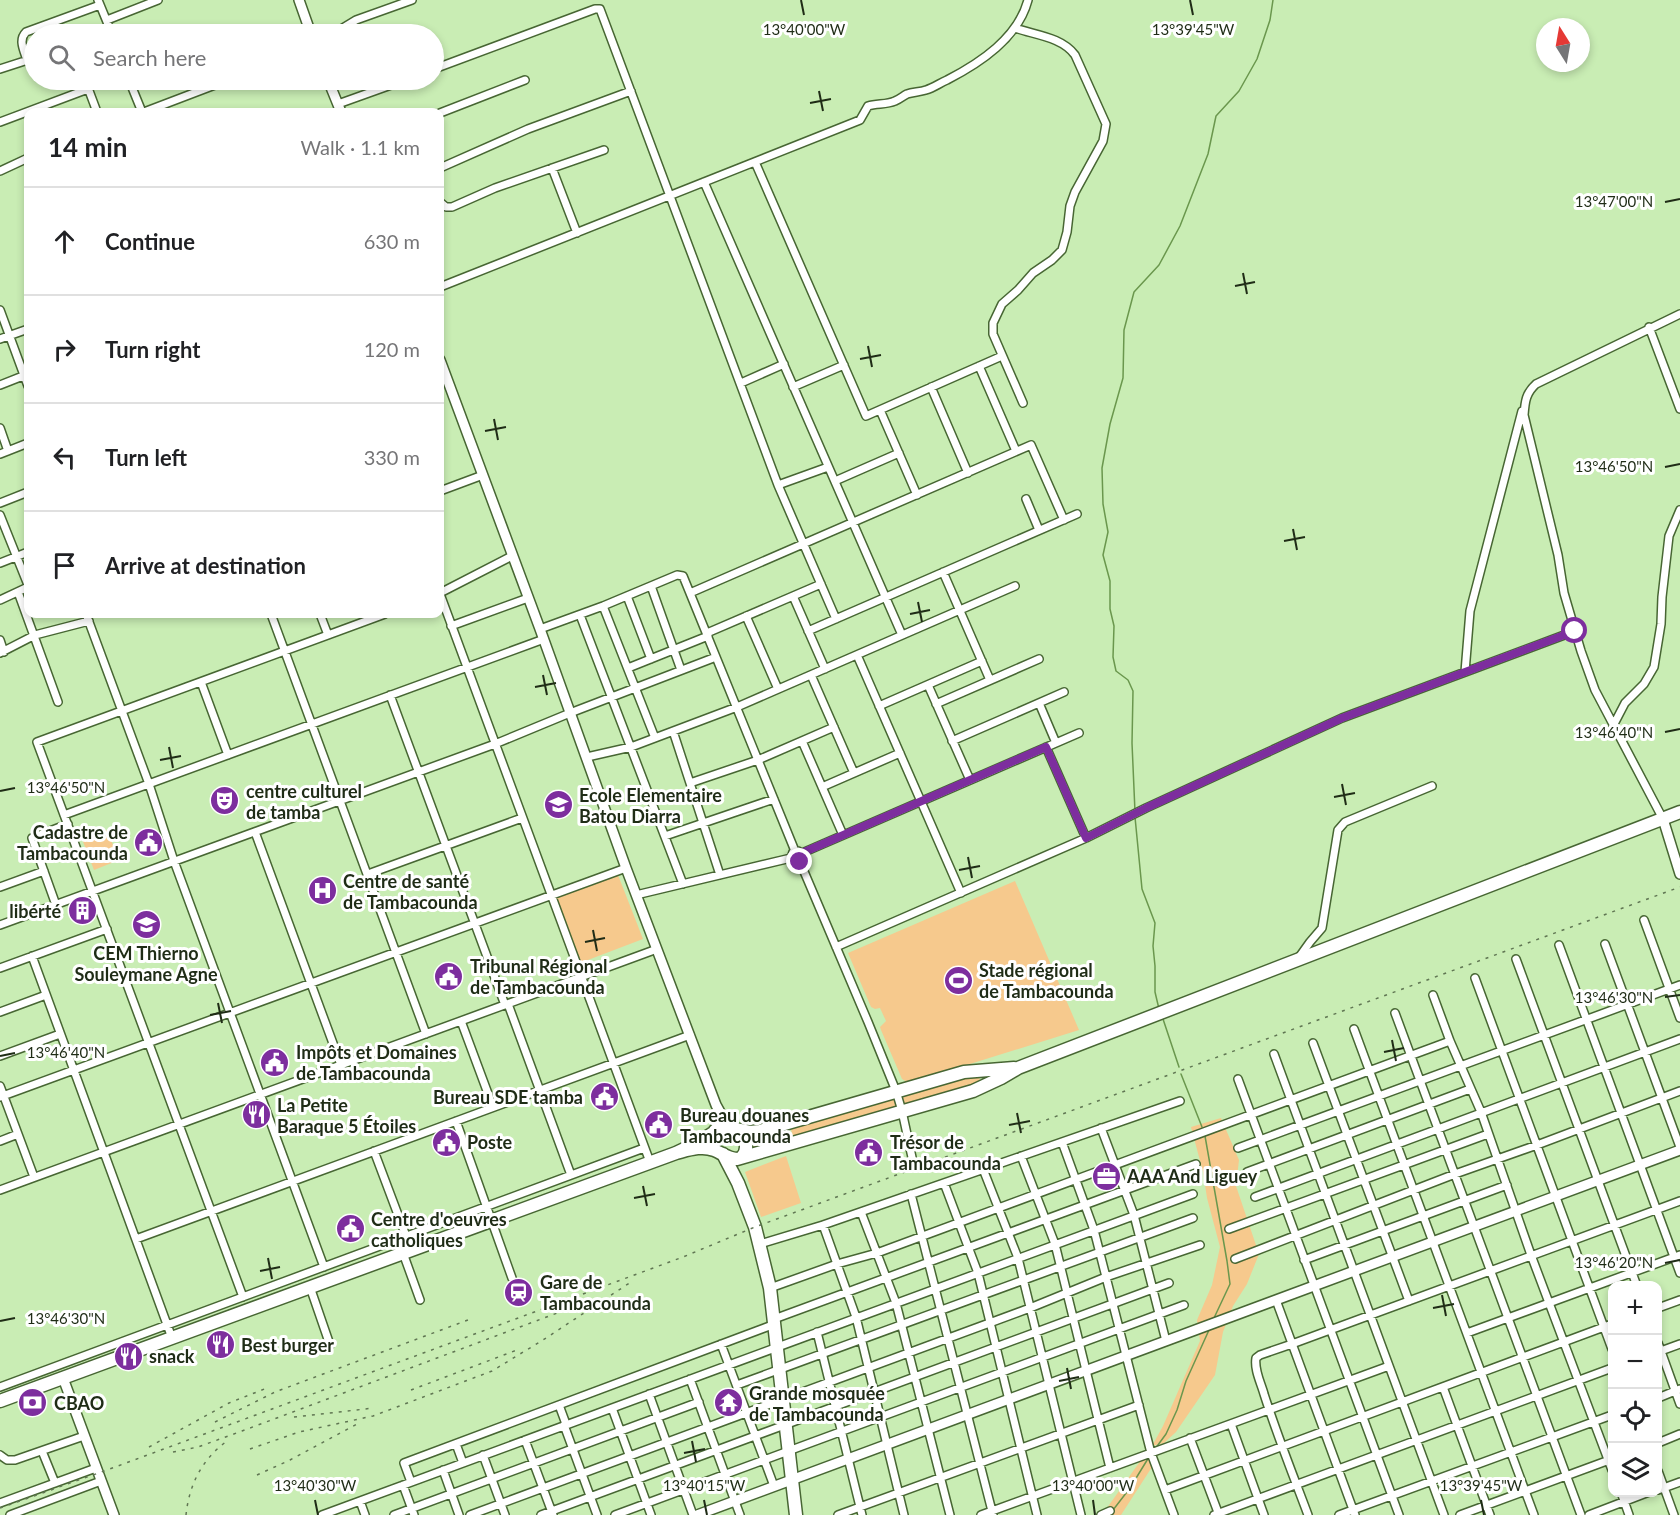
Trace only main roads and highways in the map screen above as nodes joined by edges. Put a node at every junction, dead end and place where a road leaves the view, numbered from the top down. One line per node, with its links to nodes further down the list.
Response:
1 (1680, 812): 2 (highway)
2 (1018, 1068): 3 (highway); 7 (highway)
3 (735, 1129): 4 (highway); 7 (highway)
4 (714, 1131): 5 (highway); 6 (highway)
5 (676, 1153): 6 (highway); 9 (highway)
6 (722, 1154): 7 (highway); 8 (highway)
7 (741, 1157): 8 (highway)
8 (738, 1183): 10 (highway)
9 (0, 1401)
10 (796, 1515)

